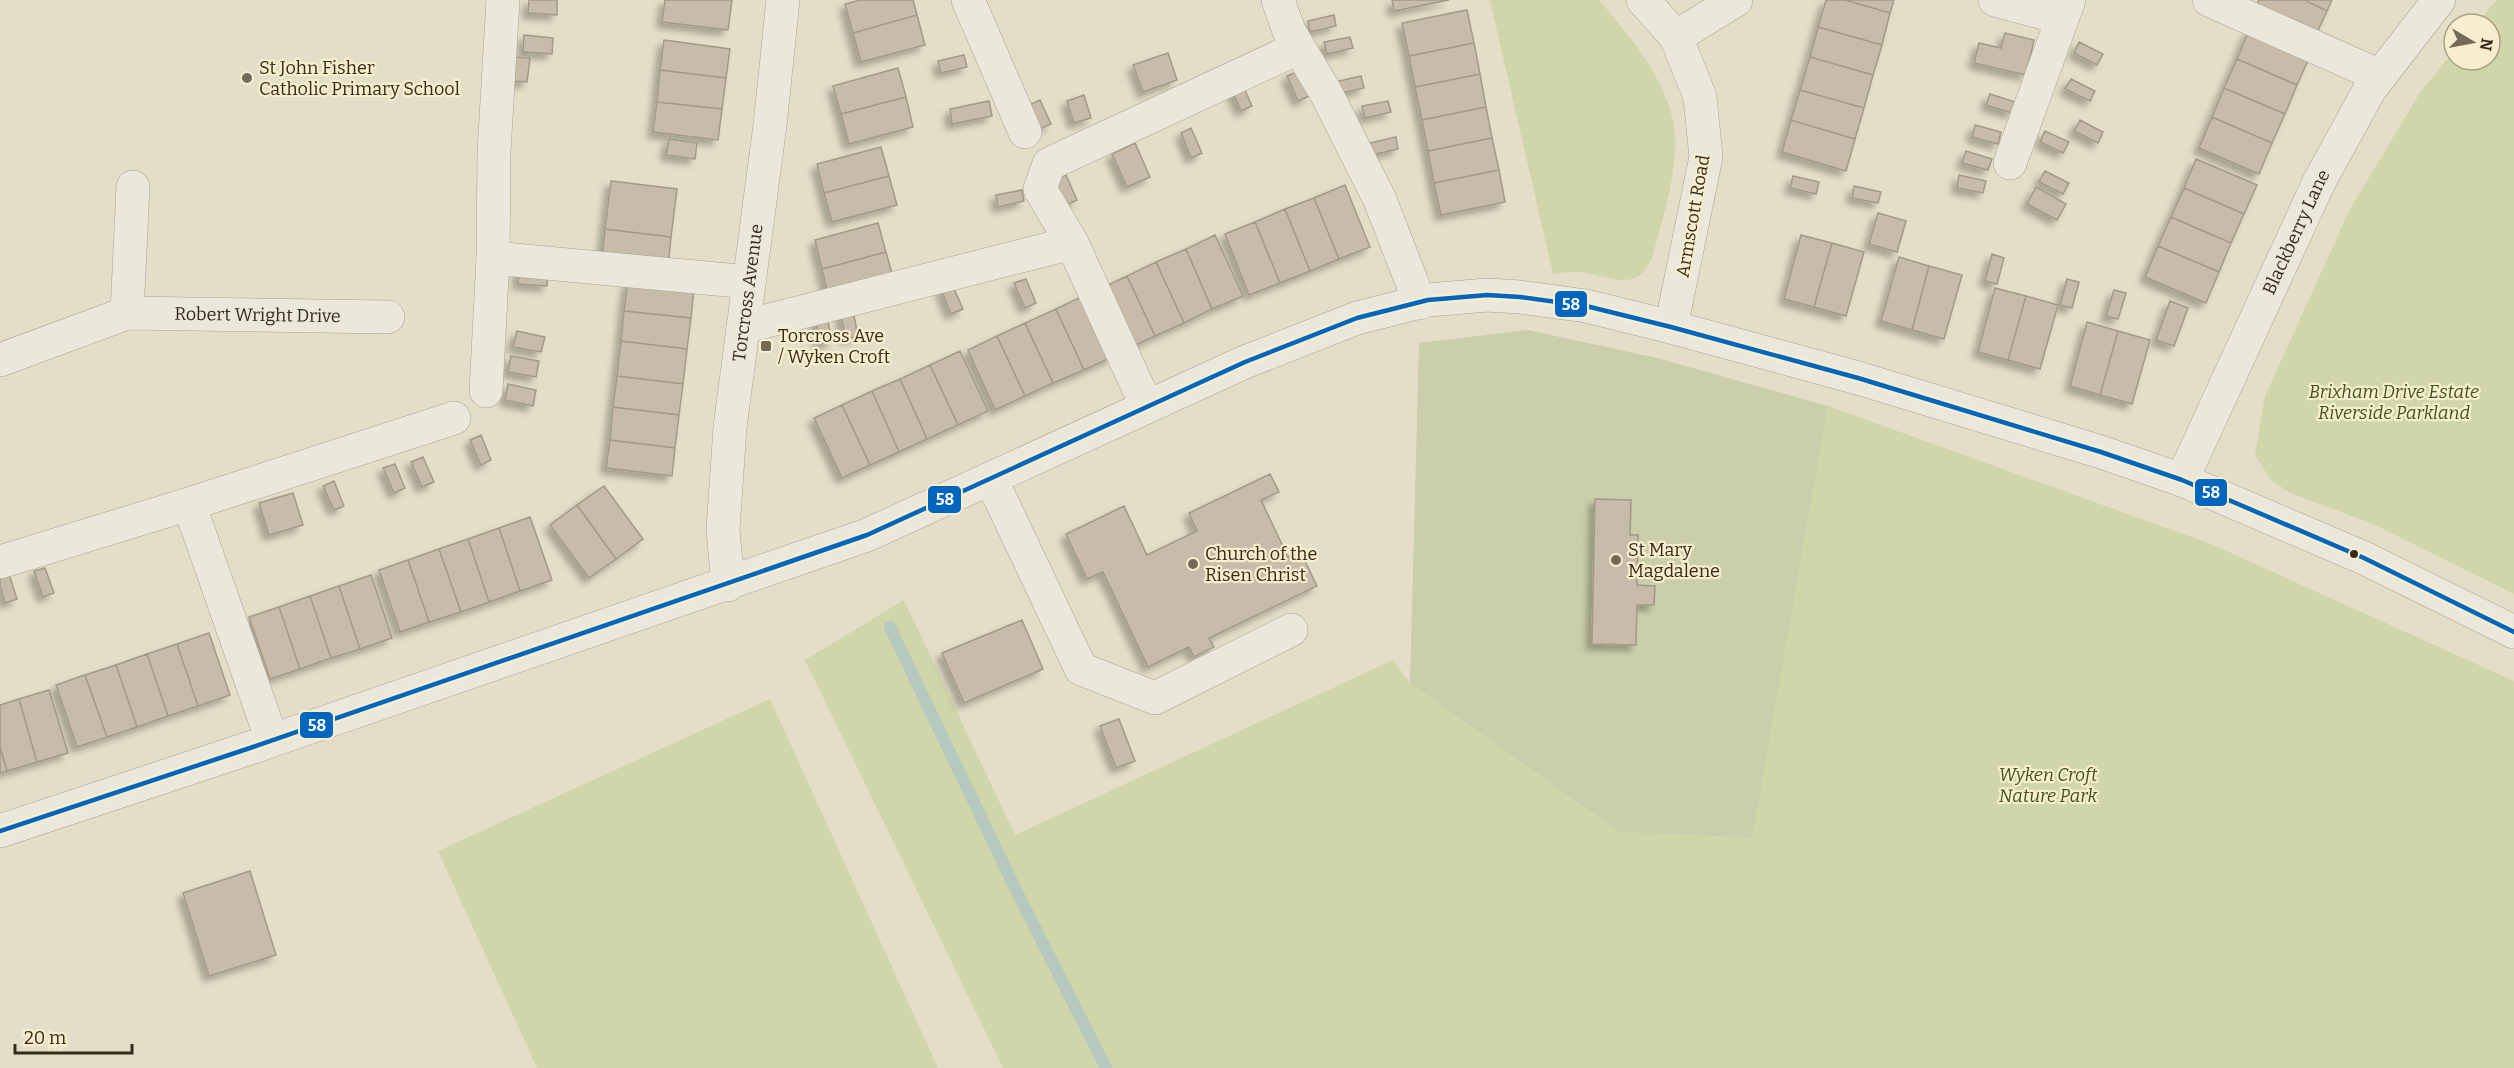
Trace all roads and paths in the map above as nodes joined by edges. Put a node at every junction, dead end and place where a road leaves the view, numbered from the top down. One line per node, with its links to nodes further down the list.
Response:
1 (503, 0): 18 (street)
2 (783, 0): 19 (street, Torcross Avenue)
3 (968, 0): 14 (street)
4 (1278, 0): 12 (street)
5 (1643, 0): 11 (street, Armscott Road)
6 (1736, 0): 11 (street)
7 (1995, 0): 10 (street)
8 (2209, 0): 13 (street)
9 (2439, 0): 13 (street, Blackberry Lane)
10 (2066, 9): 15 (street)
11 (1676, 37): 24 (street, Armscott Road)
12 (1298, 48): 17 (street); 20 (street)
13 (2380, 76): 30 (street, Blackberry Lane)
14 (1025, 132)
15 (2010, 163)
16 (133, 187): 21 (street)
17 (1072, 243): 23 (street); 27 (street)
18 (493, 262): 19 (street); 26 (street)
19 (749, 282): 23 (street, Torcross Avenue)
20 (1420, 303): 24 (street); 27 (street)
21 (127, 313): 22 (street, Robert Wright Drive); 25 (street, Robert Wright Drive)
22 (388, 317)
23 (743, 327): 33 (street, Torcross Avenue)
24 (1671, 327): 30 (street)
25 (1, 354)
26 (486, 391)
27 (1148, 407): 29 (street)
28 (454, 418): 31 (street)
29 (990, 479): 33 (street); 34 (street)
30 (2182, 480): 35 (street)
31 (189, 504): 32 (street); 36 (street)
32 (0, 562)
33 (728, 585): 36 (street)
34 (1291, 630)
35 (2514, 632)
36 (272, 740): 37 (street)
37 (0, 831)

